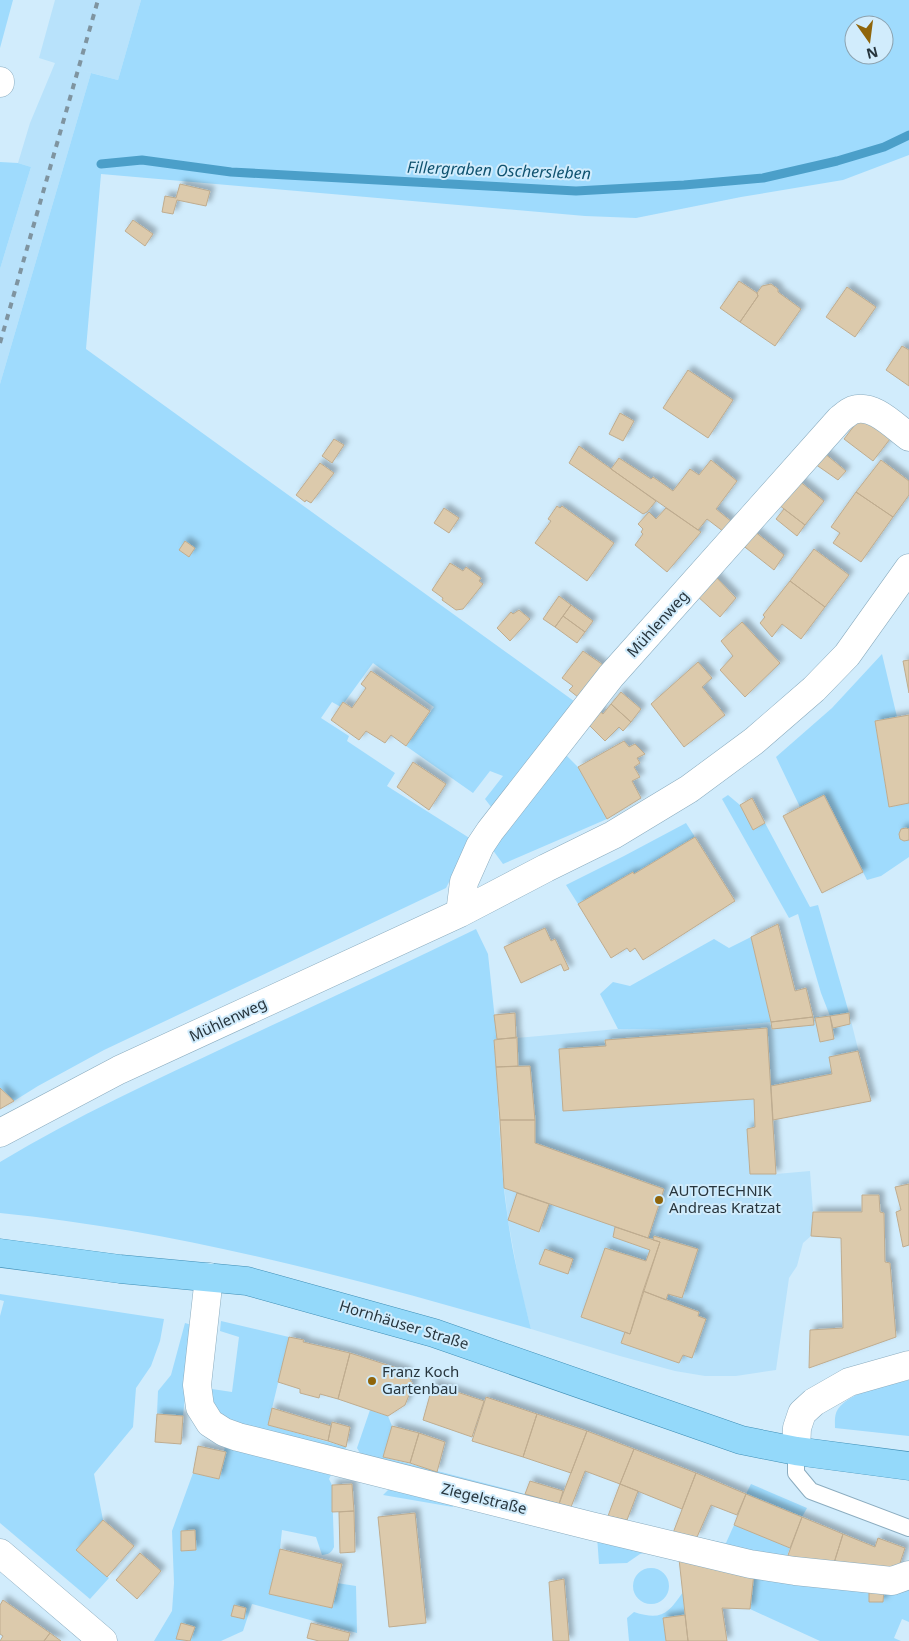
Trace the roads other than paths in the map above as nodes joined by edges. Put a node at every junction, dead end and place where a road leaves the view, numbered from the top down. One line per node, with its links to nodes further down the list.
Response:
1 (909, 436): 3 (street, Mühlenweg)
2 (909, 568): 3 (street, Mühlenweg)
3 (460, 913): 4 (street, Mühlenweg)
4 (0, 1133)
5 (0, 1253): 6 (main road, Hornhäuser Straße)
6 (209, 1277): 8 (main road, Hornhäuser Straße); 12 (street, Ziegelstraße)
7 (909, 1366): 8 (street)
8 (796, 1451): 9 (main road, Hornhäuser Straße); 10 (lane)
9 (909, 1466)
10 (909, 1528)
11 (0, 1553): 13 (street)
12 (909, 1574)
13 (103, 1641)

